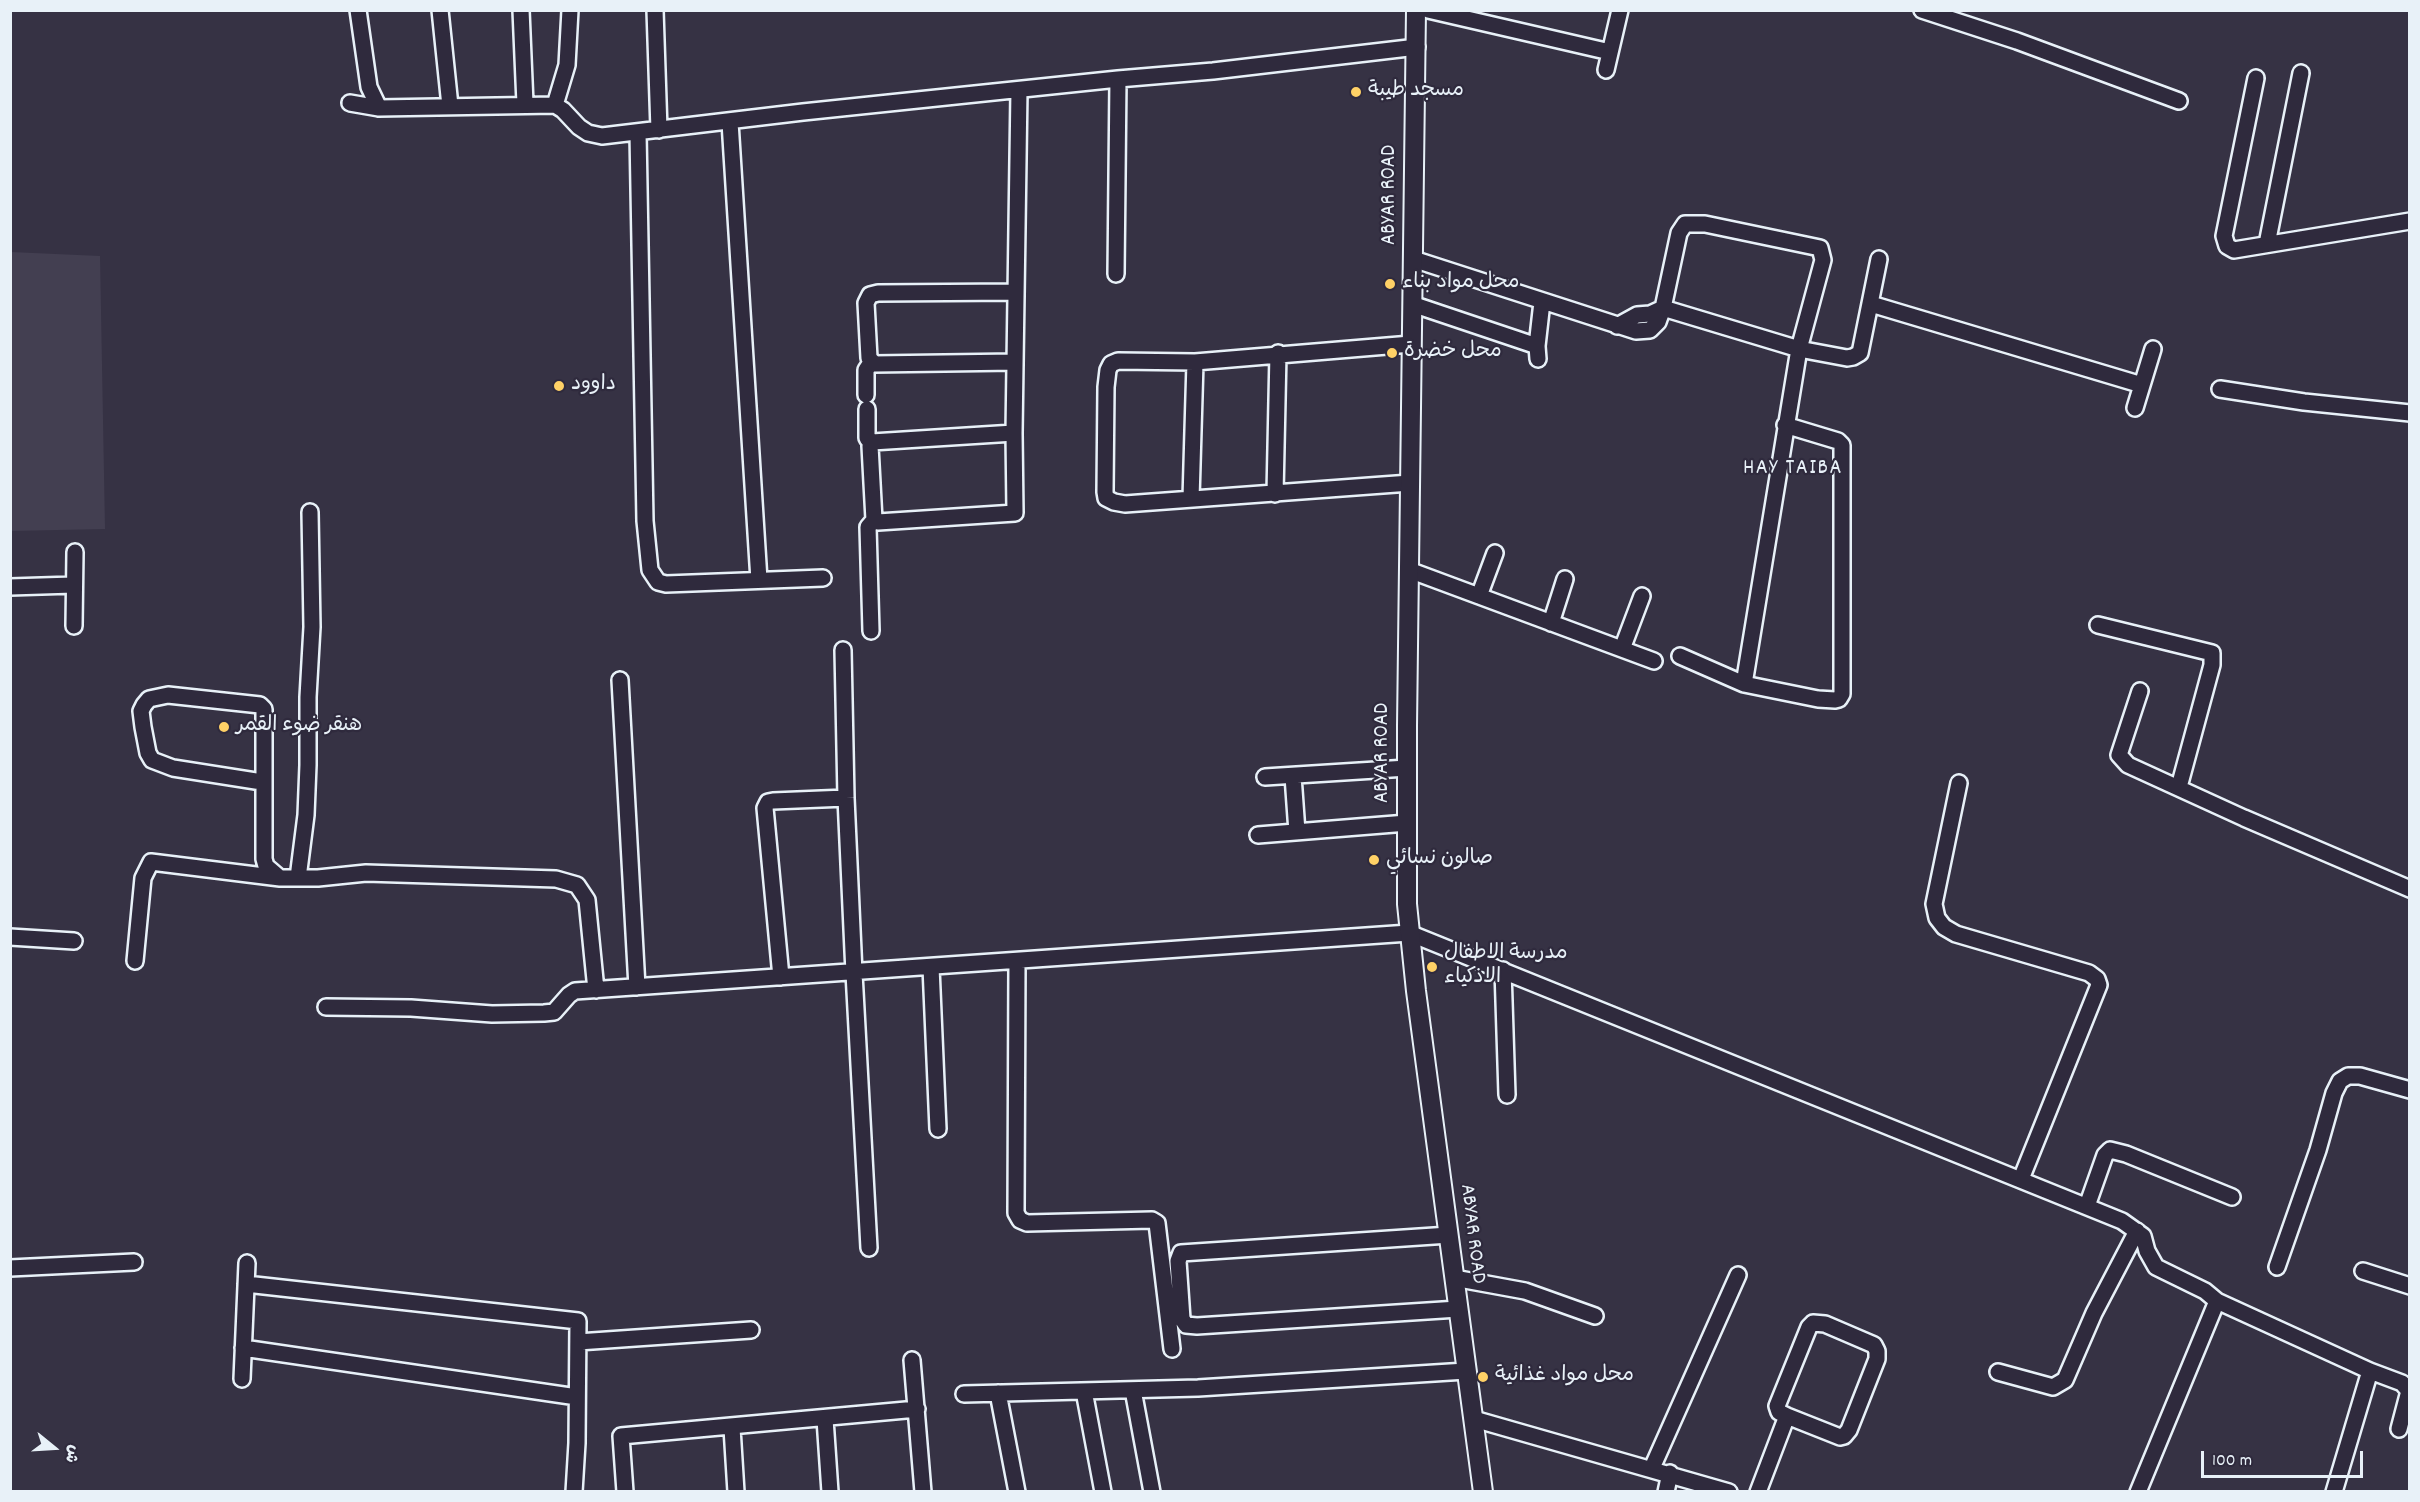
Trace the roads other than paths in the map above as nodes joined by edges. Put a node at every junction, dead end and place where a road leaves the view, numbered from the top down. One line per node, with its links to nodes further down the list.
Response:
1 (357, 10): 23 (street)
2 (440, 10): 22 (street)
3 (521, 10): 20 (street)
4 (570, 10): 21 (street)
5 (655, 10): 25 (street)
6 (1416, 10): 11 (main road, ABYAR ROAD)
7 (1428, 10): 12 (street)
8 (1620, 10): 12 (street)
9 (1922, 10): 10 (street)
10 (1944, 13): 18 (street)
11 (1417, 47): 16 (street); 29 (main road, ABYAR ROAD)
12 (1610, 52): 13 (street)
13 (1606, 70)
14 (2301, 73): 28 (street)
15 (2256, 78): 28 (street)
16 (1118, 79): 17 (street); 31 (street)
17 (1019, 90): 24 (street); 32 (street)
18 (2179, 101)
19 (350, 103): 23 (street)
20 (525, 104): 21 (street); 22 (street)
21 (555, 105): 26 (street)
22 (450, 106): 23 (street)
23 (379, 108)
24 (730, 122): 25 (street); 61 (street)
25 (659, 130): 26 (street)
26 (638, 133): 61 (street)
27 (2409, 220): 28 (street)
28 (2267, 244)
29 (1413, 259): 33 (street); 34 (main road, ABYAR ROAD)
30 (1879, 259): 35 (street)
31 (1116, 274)
32 (1016, 292): 41 (street); 42 (street)
33 (1542, 302): 34 (street); 36 (street)
34 (1412, 304): 37 (main road, ABYAR ROAD)
35 (1871, 304): 38 (street); 44 (street)
36 (1663, 308): 38 (street); 38 (street)
37 (1411, 344): 40 (street); 51 (main road, ABYAR ROAD)
38 (1799, 349): 48 (street)
39 (2153, 349): 44 (street)
40 (1278, 353): 43 (street); 52 (street)
41 (872, 361): 42 (street); 50 (street)
42 (1015, 362): 49 (street)
43 (1195, 362): 53 (street); 53 (street)
44 (2142, 385): 46 (street)
45 (2220, 389): 47 (street)
46 (2135, 408)
47 (2409, 413)
48 (1785, 425): 75 (street); 75 (street)
49 (1014, 433): 50 (street); 55 (street)
50 (871, 443): 55 (street)
51 (1410, 483): 52 (street); 58 (main road, ABYAR ROAD)
52 (1275, 494): 53 (street)
53 (1191, 499)
54 (310, 512): 88 (street)
55 (874, 520): 69 (street)
56 (75, 552): 62 (street)
57 (1495, 553): 64 (street)
58 (1409, 570): 64 (street); 77 (main road, ABYAR ROAD)
59 (823, 578): 61 (street)
60 (1565, 579): 66 (street)
61 (759, 580)
62 (73, 585): 63 (street); 68 (street)
63 (10, 587)
64 (1479, 596): 66 (street)
65 (1642, 596): 70 (street)
66 (1551, 623): 70 (street)
67 (2098, 625): 82 (street)
68 (74, 626)
69 (871, 631)
70 (1622, 649): 73 (street)
71 (843, 650): 83 (street)
72 (1680, 656): 75 (street)
73 (1654, 661)
74 (620, 680): 99 (street)
75 (1744, 684)
76 (2140, 691): 82 (street)
77 (1407, 768): 78 (street); 84 (main road, ABYAR ROAD)
78 (1293, 776): 79 (street); 85 (street)
79 (1265, 777)
80 (262, 782): 80 (street); 87 (street)
81 (1959, 783): 105 (street)
82 (2179, 787): 89 (street)
83 (846, 798): 97 (street); 98 (street)
84 (1407, 823): 85 (street); 90 (main road, ABYAR ROAD)
85 (1297, 832): 86 (street)
86 (1258, 835)
87 (280, 878): 88 (street); 93 (street)
88 (298, 878): 100 (street)
89 (2409, 889)
90 (1409, 933): 94 (street); 96 (street); 109 (main road, ABYAR ROAD)
91 (10, 937): 92 (street)
92 (74, 940)
93 (135, 961)
94 (1017, 961): 95 (street); 126 (street)
95 (931, 967): 97 (street); 104 (street)
96 (1503, 970): 103 (street); 105 (street)
97 (854, 973): 98 (street); 110 (street)
98 (781, 977): 99 (street)
99 (637, 987): 100 (street)
100 (596, 990): 101 (street)
101 (326, 1007)
102 (2409, 1090): 113 (street)
103 (1507, 1095)
104 (938, 1129)
105 (2021, 1179): 107 (street)
106 (2232, 1197): 107 (street)
107 (2087, 1206): 108 (street)
108 (2137, 1231): 120 (street); 130 (street)
109 (1449, 1235): 117 (main road, ABYAR ROAD); 121 (street)
110 (869, 1248)
111 (134, 1262): 114 (street)
112 (247, 1263): 118 (street)
113 (2277, 1267)
114 (10, 1268)
115 (2363, 1271): 119 (street)
116 (1738, 1275): 143 (street)
117 (1454, 1278): 121 (main road, ABYAR ROAD); 122 (street)
118 (246, 1284): 124 (street); 125 (street)
119 (2409, 1286)
120 (2217, 1301): 129 (street); 157 (street)
121 (1458, 1310): 128 (main road, ABYAR ROAD)
122 (1595, 1316)
123 (751, 1330): 124 (street)
124 (578, 1342): 136 (street)
125 (243, 1348): 131 (street); 136 (street)
126 (1172, 1349)
127 (912, 1359): 137 (street)
128 (1466, 1371): 132 (street); 140 (main road, ABYAR ROAD)
129 (2370, 1371): 142 (street); 158 (street)
130 (1998, 1372)
131 (242, 1379)
132 (1133, 1390): 133 (street); 152 (street)
133 (1084, 1391): 134 (street); 151 (street)
134 (998, 1393): 135 (street); 150 (street)
135 (964, 1394)
136 (577, 1397): 145 (street)
137 (917, 1409): 139 (street); 149 (street)
138 (1787, 1416): 138 (street); 156 (street)
139 (825, 1419): 141 (street); 148 (street)
140 (1474, 1419): 143 (street); 153 (main road, ABYAR ROAD)
141 (732, 1428): 146 (street); 147 (street)
142 (2399, 1429)
143 (1652, 1468): 144 (street)
144 (1670, 1473): 154 (street); 155 (street)
145 (574, 1491)
146 (625, 1491)
147 (736, 1491)
148 (830, 1491)
149 (923, 1491)
150 (1017, 1491)
151 (1103, 1491)
152 (1152, 1491)
153 (1483, 1491)
154 (1666, 1491)
155 (1729, 1491)
156 (1758, 1491)
157 (2138, 1491)
158 (2334, 1491)

